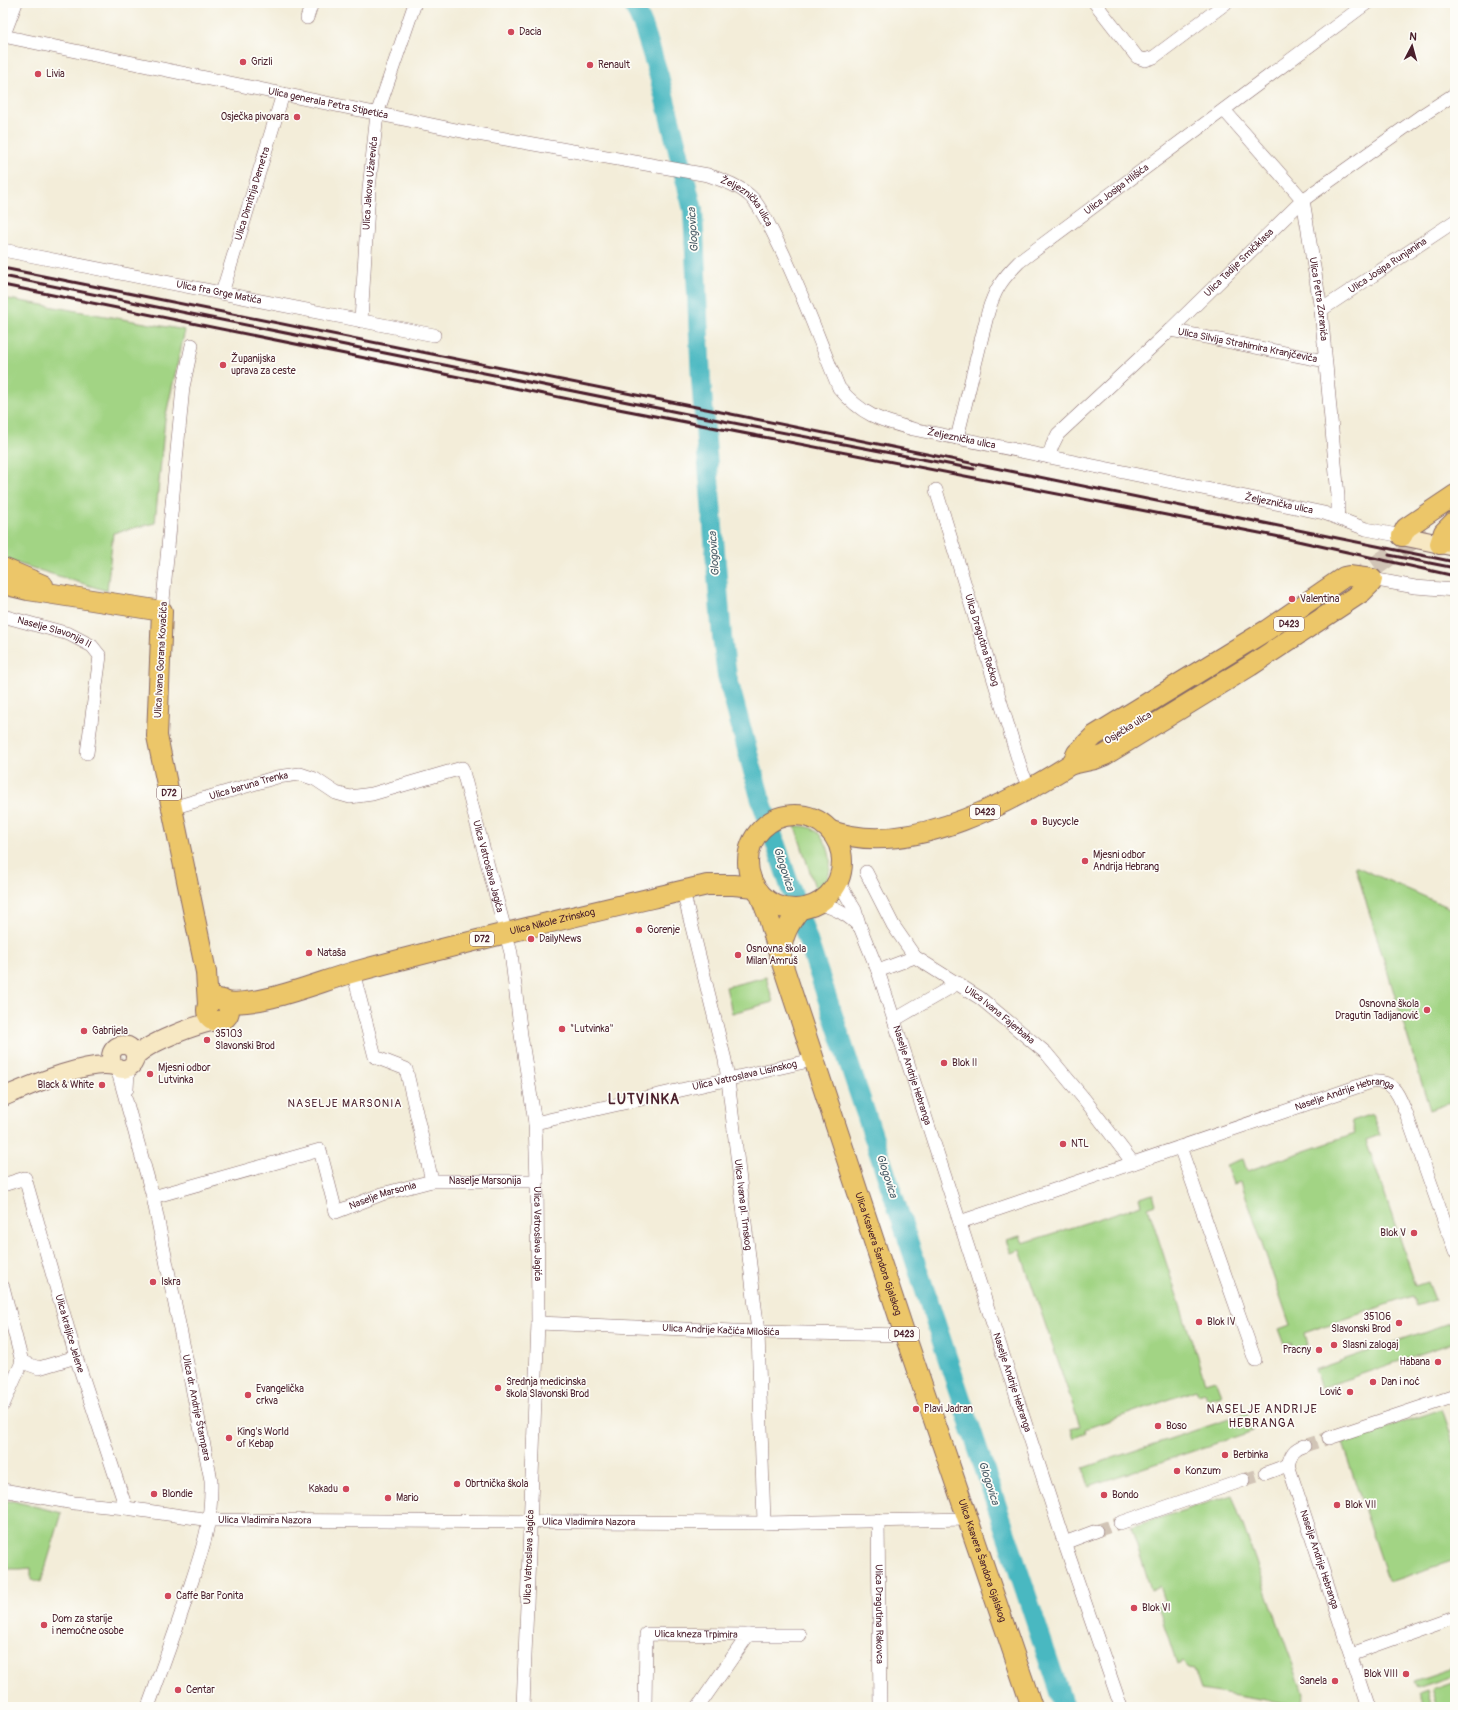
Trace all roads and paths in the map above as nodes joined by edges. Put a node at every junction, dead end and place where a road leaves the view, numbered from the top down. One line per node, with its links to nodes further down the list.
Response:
1 (16, 3): 8 (street)
2 (312, 3): 7 (street)
3 (415, 3): 12 (street, Ulica Jakova Užarevića)
4 (1095, 3): 5 (street)
5 (1226, 3)
6 (1367, 3): 11 (street, Ulica Josipa Hlišića)
7 (307, 18)
8 (3, 36): 9 (street, Ulica generala Petra Stipetića)
9 (283, 94): 12 (street, Ulica generala Petra Stipetića); 17 (street, Ulica Dimitrija Demetra)
10 (1455, 94): 14 (street, Ulica Tadije Smičiklasa)
11 (1224, 110): 14 (street); 24 (street, Ulica Josipa Hlišića)
12 (377, 114): 13 (street, Ulica generala Petra Stipetića); 19 (street, Ulica Jakova Užarevića)
13 (654, 164): 24 (street, Željeznička ulica)
14 (1303, 200): 18 (street, Ulica Petra Zoranića); 20 (street, Ulica Tadije Smičiklasa)
15 (1455, 221): 18 (street, Ulica Josipa Runjanina)
16 (3, 250): 17 (street, Ulica fra Grge Matića)
17 (222, 293): 19 (street, Ulica fra Grge Matića)
18 (1321, 310): 23 (street, Ulica Petra Zoranića)
19 (361, 321): 21 (street, Ulica fra Grge Matića)
20 (1170, 330): 23 (street, Ulica Silvija Strahimira Kranjčevića); 25 (street, Ulica Tadije Smičiklasa)
21 (434, 335)
22 (192, 345): 40 (street, Ulica Ivana Gorana Kovačića)
23 (1326, 361): 29 (street, Ulica Petra Zoranića)
24 (957, 438): 25 (street, Željeznička ulica)
25 (1049, 457): 29 (street, Željeznička ulica)
26 (936, 490): 45 (street, Ulica Dragutina Raćkog)
27 (1455, 495): 32 (main road)
28 (1455, 509): 31 (main road)
29 (1337, 517): 32 (street, Željeznička ulica)
30 (1455, 521): 33 (main road)
31 (1426, 530)
32 (1402, 536): 33 (main road)
33 (1448, 546)
34 (3, 568): 39 (main road)
35 (1372, 579): 38 (street); 43 (main road)
36 (3, 584): 39 (main road)
37 (1350, 584): 43 (main road, Osječka ulica / D423)
38 (1455, 590)
39 (65, 595): 40 (main road)
40 (162, 611): 46 (main road, Ulica Ivana Gorana Kovačića / D72)
41 (3, 616): 42 (street, Naselje Slavonija II)
42 (87, 753)
43 (1072, 764): 45 (main road, Osječka ulica / D423)
44 (462, 768): 46 (street, Ulica baruna Trenka); 57 (street, Ulica Vatroslava Jagića)
45 (1030, 789): 48 (main road, Osječka ulica / D423)
46 (172, 808): 63 (main road, Ulica Ivana Gorana Kovačića / D72)
47 (831, 832): 48 (main road, Osječka ulica / D423); 49 (main road, D423); 51 (main road, D423)
48 (889, 838): 51 (main road, Osječka ulica / D423)
49 (748, 858): 52 (main road, Ulica Nikole Zrinskog / D72); 53 (main road, D423)
50 (866, 872): 58 (street, Ulica Ivana Fajerbaha)
51 (840, 874): 55 (main road, D423); 56 (street, Naselje Andrije Hebranga)
52 (707, 885): 53 (main road, Ulica Nikole Zrinskog / D72); 54 (main road, Ulica Nikole Zrinskog / D72)
53 (757, 890): 55 (main road); 59 (main road, D423)
54 (683, 891): 57 (main road, Ulica Nikole Zrinskog / D72); 67 (street, Ulica Ivana pl. Trnskog)
55 (802, 906): 56 (street); 59 (main road, D423)
56 (860, 927): 60 (street, Naselje Andrije Hebranga)
57 (505, 933): 61 (main road, Ulica Nikole Zrinskog / D72); 69 (street, Ulica Vatroslava Jagića)
58 (915, 957): 60 (street); 62 (street, Ulica Ivana Fajerbaha)
59 (781, 960): 66 (main road, Ulica Ksavera Šandora Gjalskog / D423)
60 (878, 971): 64 (street, Naselje Andrije Hebranga)
61 (353, 972): 63 (main road, Ulica Nikole Zrinskog / D72); 72 (street)
62 (958, 983): 64 (street, Naselje Andrije Hebranga); 71 (street, Ulica Ivana Fajerbaha)
63 (218, 1009): 65 (main road, Ulica Nikole Zrinskog)
64 (894, 1020): 76 (street, Naselje Andrije Hebranga)
65 (123, 1059): 68 (main road, Ulica Nikole Zrinskog); 75 (street, Ulica dr. Andrije Štampara)
66 (813, 1060): 67 (street, Ulica Vatroslava Lisinskog); 81 (main road, Ulica Ksavera Šandora Gjalskog / D423)
67 (728, 1080): 69 (street, Ulica Vatroslava Lisinskog); 80 (street, Ulica Ivana pl. Trnskog)
68 (3, 1097)
69 (535, 1122): 73 (street, Ulica Vatroslava Jagića)
70 (1180, 1147): 71 (street, Naselje Andrije Hebranga); 77 (street, Naselje Andrije Hebranga); 83 (street)
71 (1133, 1164): 76 (street, Naselje Andrije Hebranga)
72 (432, 1181): 73 (street, Naselje Marsonija); 75 (street, Naselje Marsonia)
73 (537, 1181): 79 (street, Ulica Vatroslava Jagića)
74 (3, 1185): 82 (street, Ulica kraljice Jelene)
75 (153, 1196): 95 (street, Ulica dr. Andrije Štampara)
76 (960, 1222): 101 (street, Naselje Andrije Hebranga)
77 (1454, 1247)
78 (3, 1287): 84 (street)
79 (538, 1322): 80 (street, Ulica Andrije Kačića Milošića); 97 (street, Ulica Vatroslava Jagića)
80 (758, 1332): 81 (street, Ulica Andrije Kačića Milošića); 98 (street, Ulica Ivana pl. Trnskog)
81 (905, 1335): 94 (main road, Ulica Ksavera Šandora Gjalskog / D423)
82 (76, 1357): 84 (street); 93 (street, Ulica kraljice Jelene)
83 (1255, 1360)
84 (22, 1362): 86 (street)
85 (1455, 1396): 87 (street)
86 (3, 1405)
87 (1329, 1438)
88 (1304, 1446): 89 (street)
89 (1288, 1465): 90 (street); 105 (street, Naselje Andrije Hebranga)
90 (1266, 1472)
91 (1244, 1480): 99 (street)
92 (3, 1490): 93 (street)
93 (126, 1508): 95 (street)
94 (968, 1519): 96 (street, Ulica Vladimira Nazora); 111 (main road, Ulica Ksavera Šandora Gjalskog / D423)
95 (210, 1520): 97 (street, Ulica Vladimira Nazora); 106 (street, Ulica dr. Andrije Štampara)
96 (878, 1520): 98 (street, Ulica Vladimira Nazora); 110 (street, Ulica Dragutina Rakovca)
97 (531, 1522): 98 (street, Ulica Vladimira Nazora); 107 (street, Ulica Vatroslava Jagića)
98 (764, 1523)
99 (1120, 1523)
100 (1096, 1532): 101 (street)
101 (1064, 1542): 112 (street, Naselje Andrije Hebranga)
102 (1455, 1618): 105 (street)
103 (748, 1635): 104 (street, Ulica kneza Trpimira); 108 (street, Ulica kneza Trpimira); 109 (street, Ulica kneza Trpimira)
104 (800, 1635)
105 (1350, 1654): 113 (street, Naselje Andrije Hebranga)
106 (148, 1707)
107 (524, 1707)
108 (645, 1707)
109 (698, 1707)
110 (880, 1707)
111 (1032, 1707)
112 (1121, 1707)
113 (1368, 1707)

